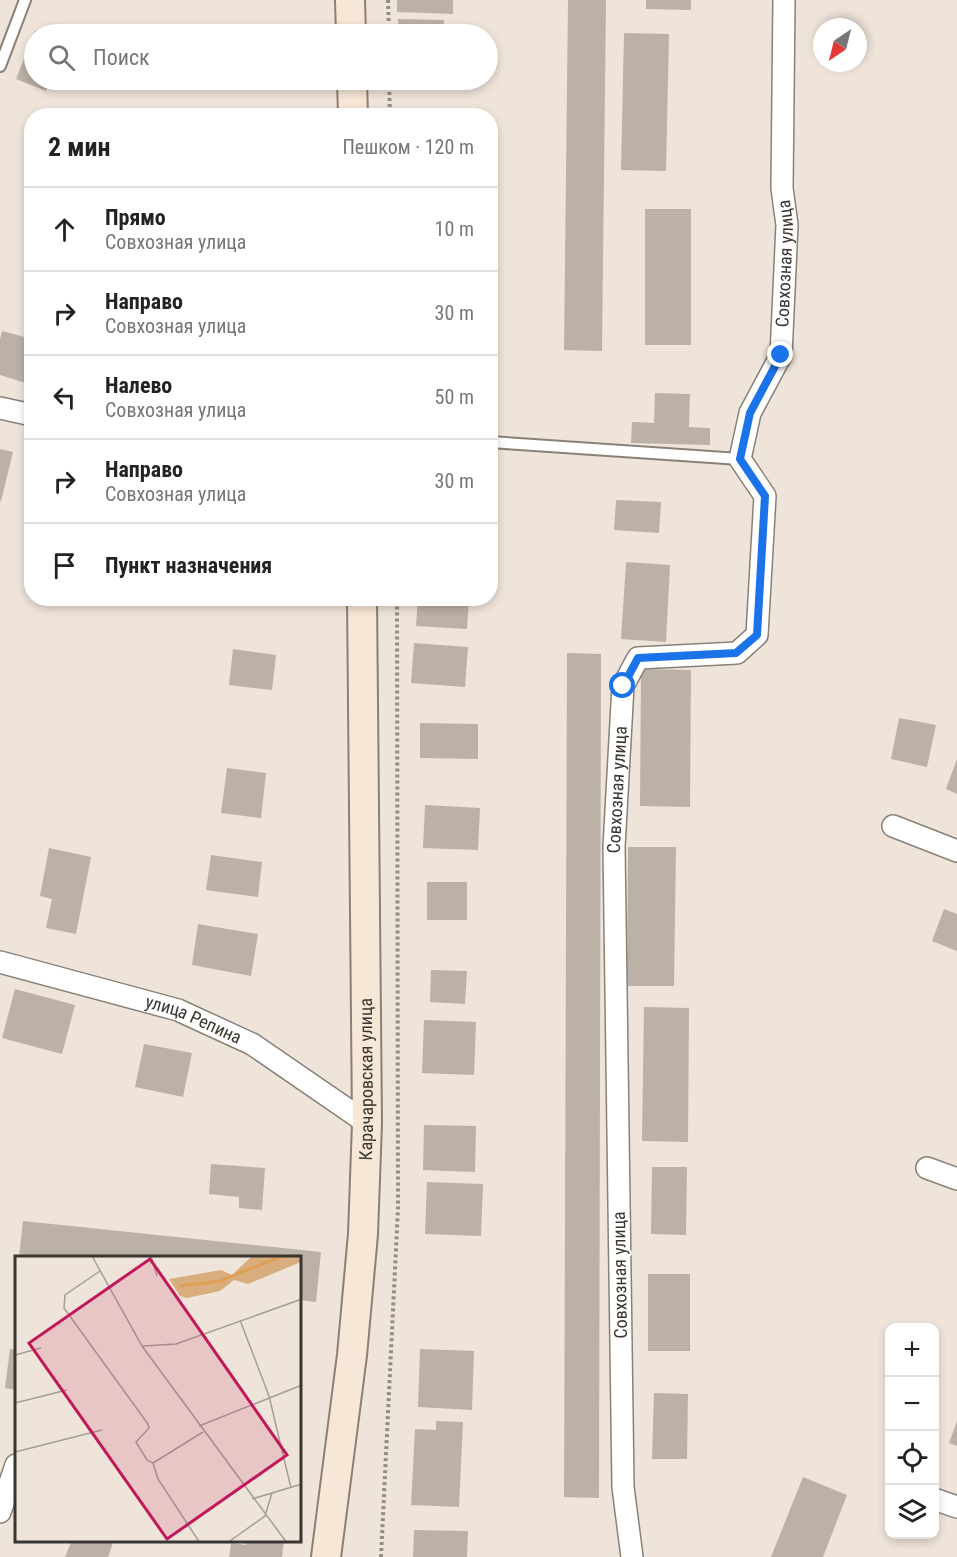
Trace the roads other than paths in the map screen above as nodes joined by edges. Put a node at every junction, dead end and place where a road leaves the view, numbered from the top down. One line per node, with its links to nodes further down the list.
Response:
1 (25, 0): 5 (lane)
2 (350, 0): 4 (street)
3 (784, 0): 11 (street, Совхозная улица)
4 (351, 24)
5 (0, 66)
6 (352, 90): 7 (street)
7 (353, 108)
8 (0, 408): 9 (street)
9 (24, 413)
10 (498, 443): 11 (lane)
11 (740, 459): 24 (street, Совхозная улица)
12 (362, 606): 16 (street, Карачаровская улица)
13 (893, 826): 14 (street)
14 (957, 851)
15 (0, 962): 16 (street, улица Репина)
16 (367, 1123): 23 (street, Карачаровская улица)
17 (927, 1168): 18 (street)
18 (957, 1179)
19 (15, 1468): 22 (street)
20 (939, 1500): 21 (street)
21 (957, 1507)
22 (0, 1512)
23 (326, 1557)
24 (632, 1557)

